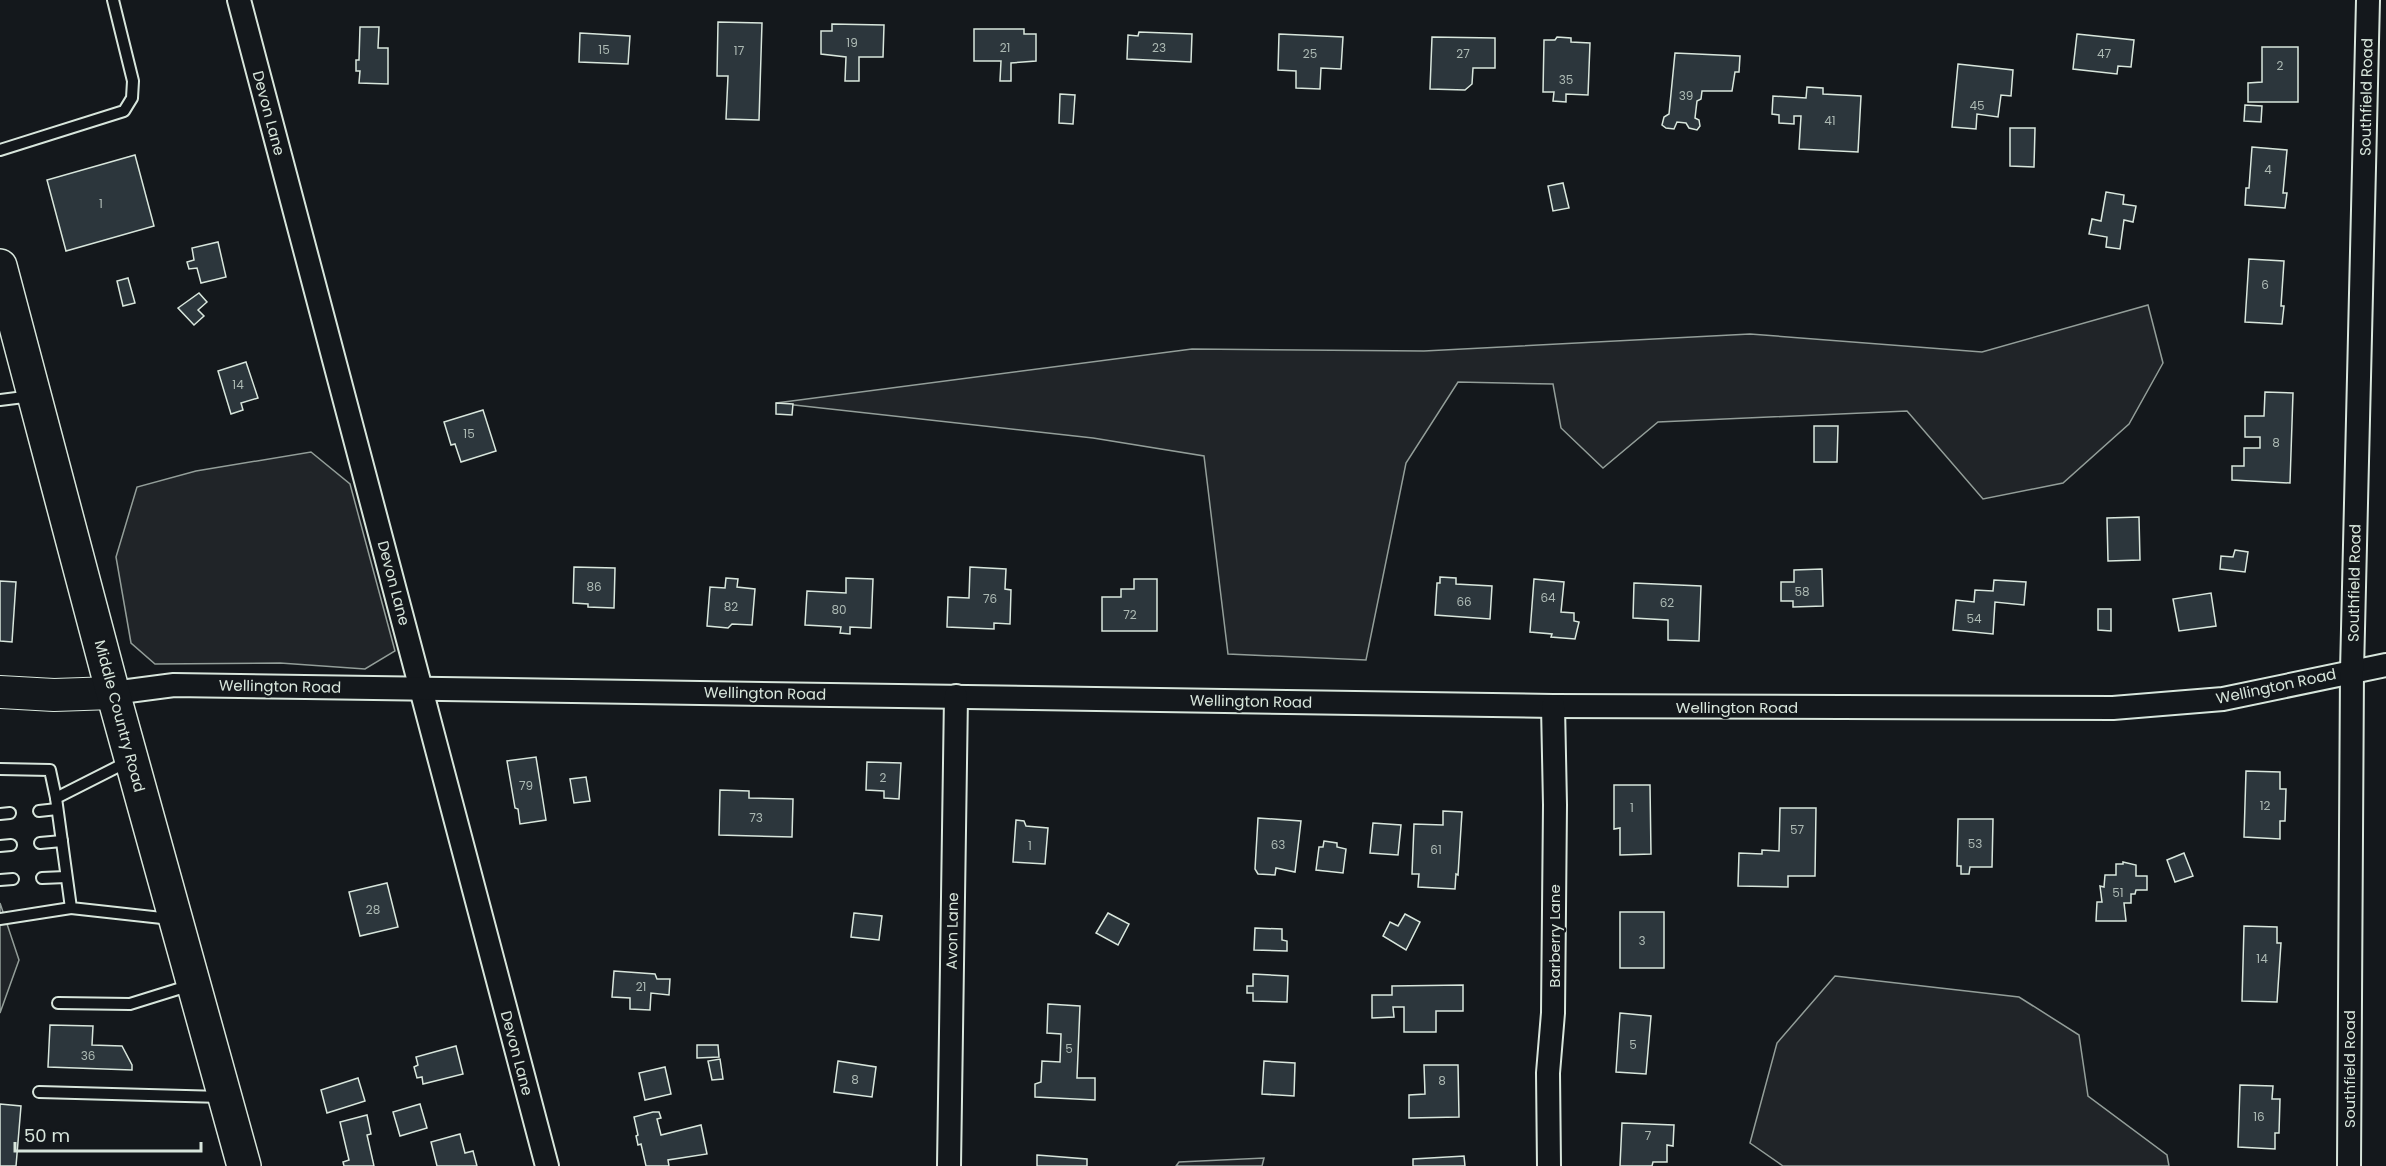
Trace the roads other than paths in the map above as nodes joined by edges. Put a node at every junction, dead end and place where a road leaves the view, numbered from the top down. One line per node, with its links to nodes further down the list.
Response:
1 (113, 0): 4 (lane)
2 (239, 0): 10 (street, Devon Lane)
3 (2368, 0): 9 (street, Southfield Road)
4 (0, 150)
5 (0, 266): 6 (main road, Middle Country Road)
6 (35, 396): 7 (lane); 12 (main road, Middle Country Road)
7 (0, 400)
8 (2386, 665): 9 (street, Wellington Road)
9 (2352, 671): 14 (street, Wellington Road); 36 (street, Southfield Road)
10 (422, 688): 12 (street, Wellington Road); 13 (street, Wellington Road); 33 (street, Devon Lane)
11 (0, 692): 12 (street)
12 (113, 693): 15 (main road, Middle Country Road)
13 (956, 696): 14 (street, Wellington Road); 34 (street, Avon Lane)
14 (1553, 706): 35 (street, Barberry Lane)
15 (132, 760): 17 (lane); 27 (main road, Middle Country Road)
16 (0, 769): 17 (lane)
17 (57, 803): 18 (lane); 19 (lane)
18 (39, 811)
19 (62, 841): 20 (lane); 21 (lane)
20 (40, 843)
21 (66, 877): 22 (lane); 25 (lane)
22 (42, 878)
23 (13, 879): 24 (lane)
24 (0, 880)
25 (70, 908): 26 (lane); 27 (lane)
26 (0, 919)
27 (176, 919): 28 (main road, Middle Country Road)
28 (194, 984): 29 (lane); 31 (main road, Middle Country Road)
29 (58, 1004)
30 (39, 1092): 31 (lane)
31 (225, 1097): 32 (main road, Middle Country Road)
32 (244, 1166)
33 (547, 1166)
34 (949, 1166)
35 (1549, 1166)
36 (2349, 1166)

